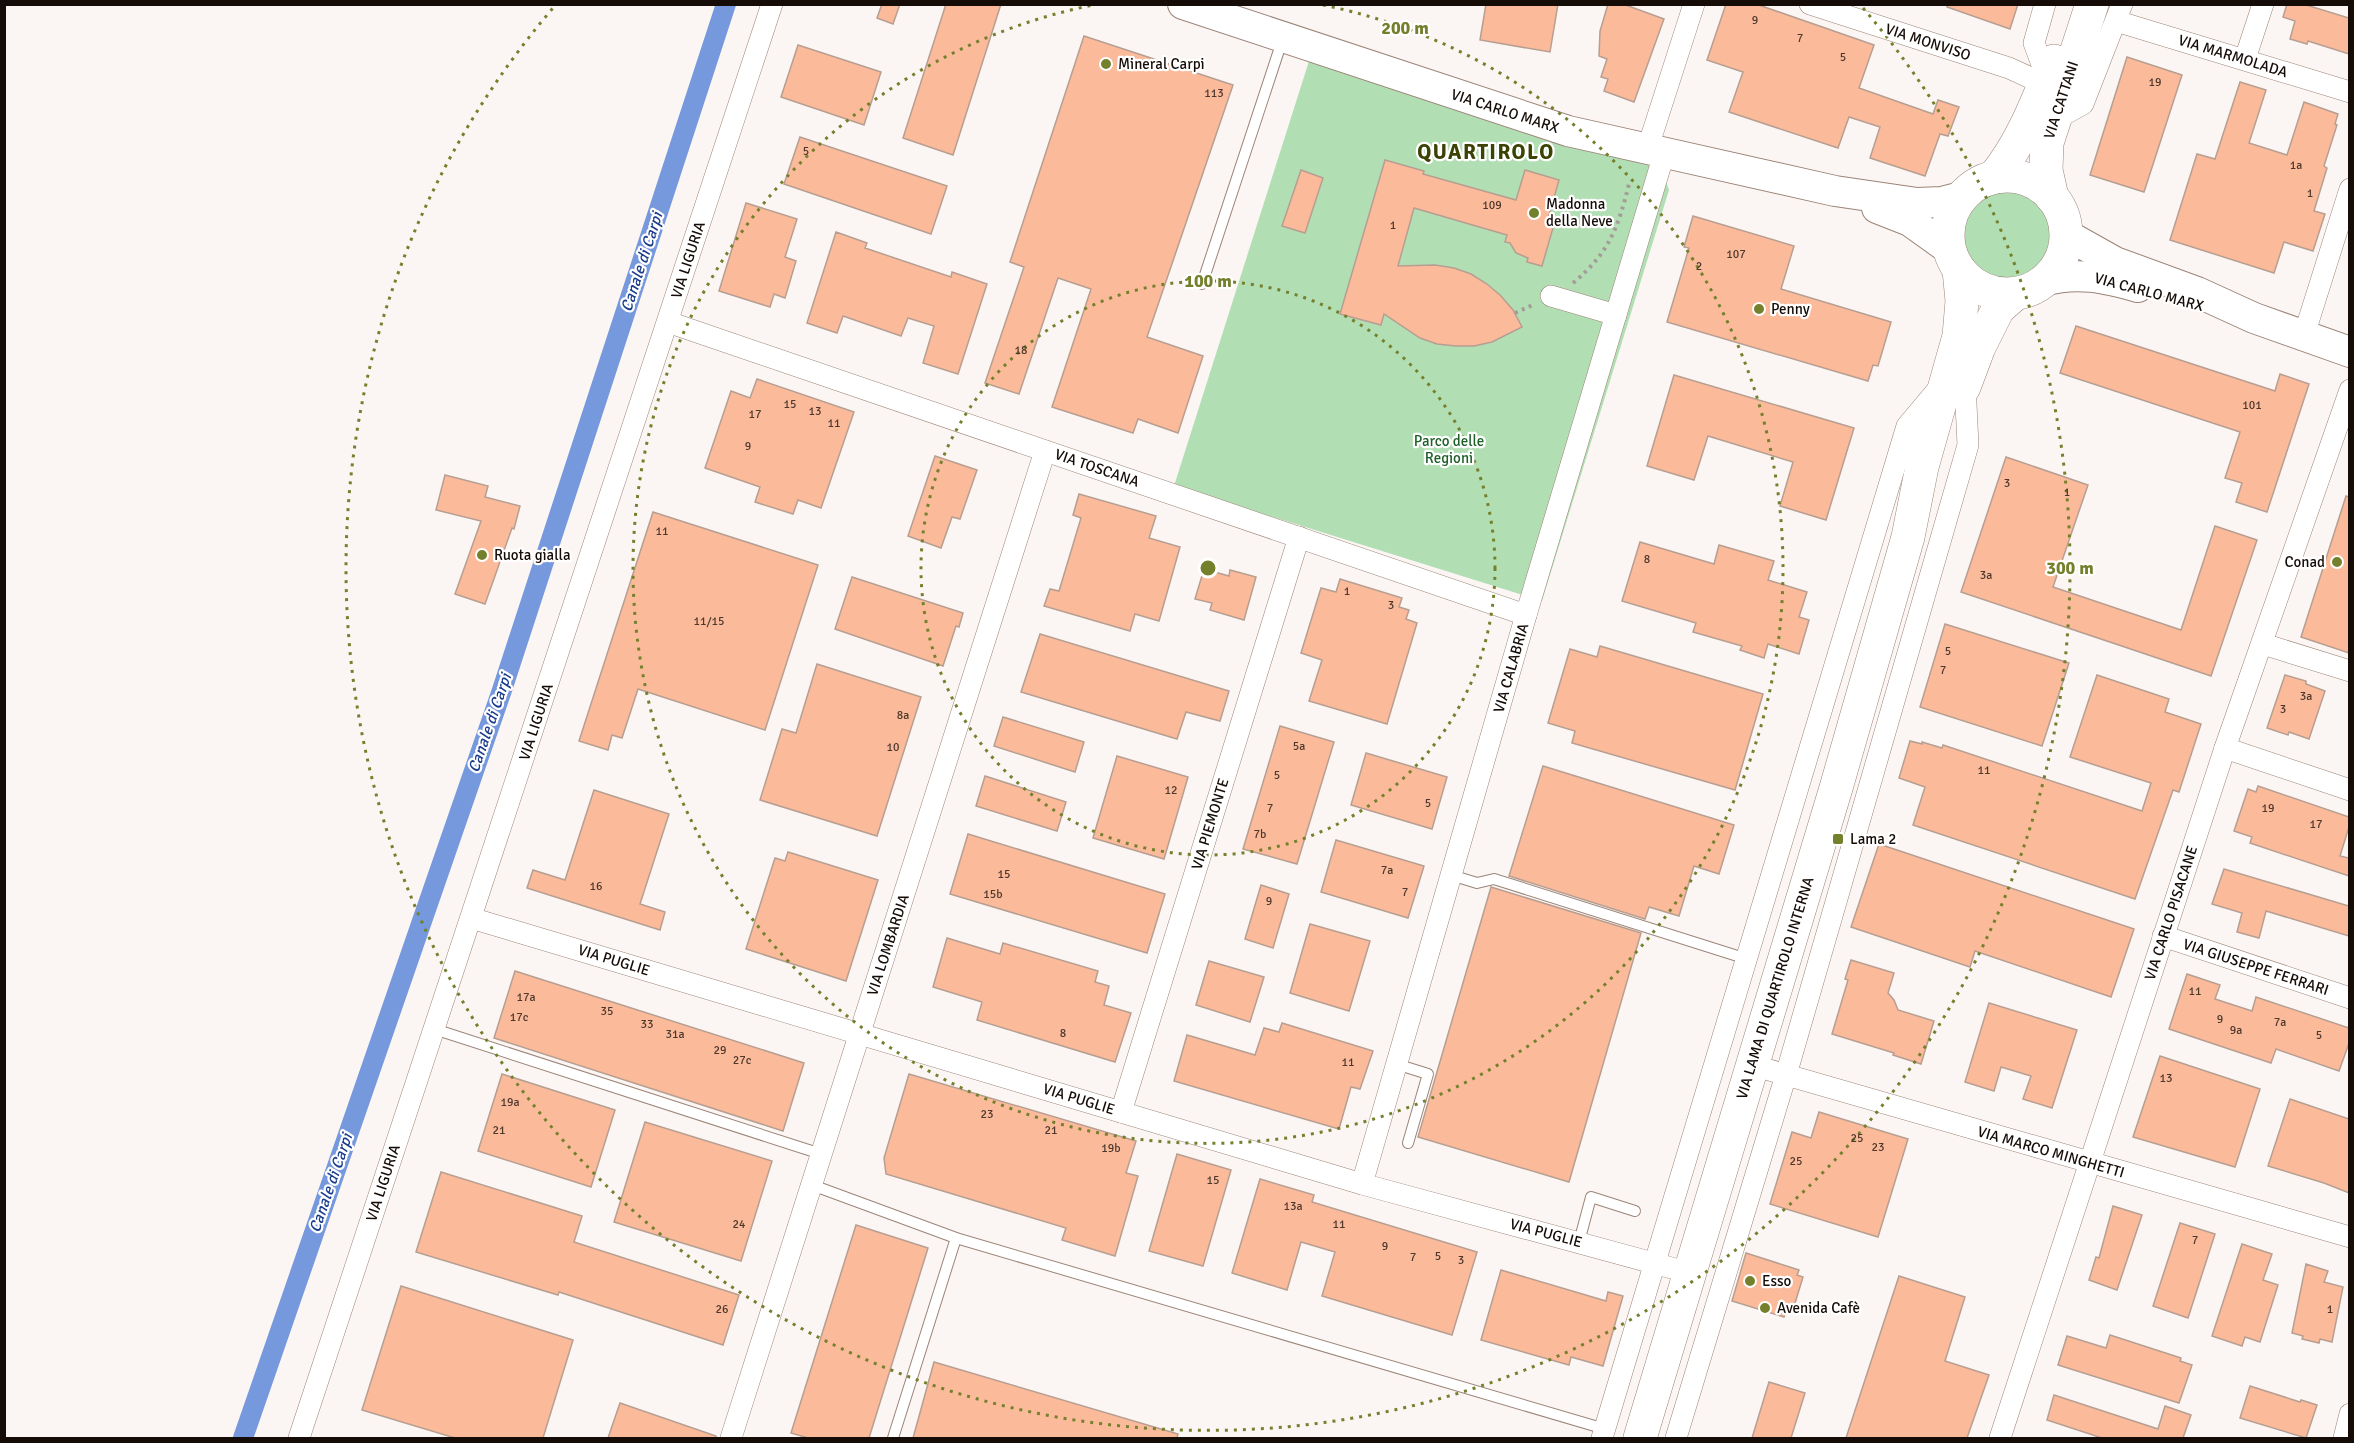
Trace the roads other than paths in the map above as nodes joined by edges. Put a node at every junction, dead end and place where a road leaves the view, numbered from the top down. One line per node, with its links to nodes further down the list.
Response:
1 (772, 4): 26 (street, VIA LIGURIA)
2 (1183, 4): 9 (street, VIA CARLO MARX)
3 (1694, 4): 13 (street, VIA CALABRIA)
4 (1810, 4): 11 (street, VIA MONVISO)
5 (2045, 4): 11 (street)
6 (2078, 4): 11 (main road, VIA CATTANI)
7 (2263, 4): 10 (street)
8 (2110, 10): 10 (street, VIA MARMOLADA); 18 (main road, VIA CATTANI)
9 (1283, 38): 13 (street, VIA CARLO MARX); 21 (lane)
10 (2245, 59): 12 (street, VIA MARMOLADA)
11 (2045, 81): 14 (main road, VIA CATTANI)
12 (2349, 92)
13 (1656, 152): 16 (street, VIA CARLO MARX); 24 (street, VIA CALABRIA)
14 (1994, 177): 17 (main road, VIA CARLO MARX); 18 (main road)
15 (2349, 189): 27 (street)
16 (1835, 191): 17 (street, VIA CARLO MARX); 20 (street, VIA CARLO MARX)
17 (1961, 197): 20 (main road)
18 (2052, 197): 19 (main road)
19 (2066, 234): 22 (main road); 25 (street, VIA CARLO MARX)
20 (1954, 259): 22 (main road, VIA CARLO MARX); 29 (main road, VIA LAMA DI QUARTIROLO INTERNA)
21 (1202, 284)
22 (2030, 287): 25 (street, VIA CARLO MARX); 29 (main road, VIA LAMA DI QUARTIROLO INTERNA)
23 (1551, 296): 24 (street)
24 (1616, 315): 33 (street, VIA CALABRIA)
25 (2254, 318): 27 (street, VIA CARLO MARX)
26 (668, 322): 31 (street, VIA TOSCANA); 39 (street, VIA LIGURIA)
27 (2304, 335): 28 (street, VIA CARLO MARX)
28 (2349, 352)
29 (1955, 383): 41 (street); 46 (main road, VIA LAMA DI QUARTIROLO INTERNA); 47 (street)
30 (2349, 390): 34 (street, VIA CARLO PISACANE)
31 (1046, 451): 32 (street, VIA TOSCANA); 44 (street, VIA LOMBARDIA)
32 (1299, 537): 33 (street, VIA TOSCANA); 48 (street, VIA PIEMONTE)
33 (1526, 615): 38 (street, VIA CALABRIA)
34 (2263, 644): 35 (street); 36 (street, VIA CARLO PISACANE)
35 (2349, 671)
36 (2225, 748): 37 (street); 40 (street, VIA CARLO PISACANE)
37 (2349, 790)
38 (1451, 875): 41 (lane); 45 (street, VIA CALABRIA)
39 (471, 918): 43 (street, VIA LIGURIA); 44 (street, VIA PUGLIE)
40 (2163, 936): 42 (street, VIA GIUSEPPE FERRARI); 51 (street, VIA CARLO PISACANE)
41 (1746, 959): 58 (street)
42 (2349, 998)
43 (434, 1029): 50 (lane); 64 (street, VIA LIGURIA)
44 (860, 1034): 48 (street, VIA PUGLIE); 50 (street, VIA LOMBARDIA)
45 (1396, 1064): 49 (lane); 52 (street, VIA CALABRIA)
46 (1752, 1065): 47 (street, VIA MARCO MINGHETTI); 59 (main road, VIA LAMA DI QUARTIROLO INTERNA)
47 (1786, 1075): 51 (street, VIA MARCO MINGHETTI); 60 (street)
48 (1121, 1112): 52 (street, VIA PUGLIE)
49 (1408, 1143)
50 (821, 1154): 53 (street, VIA LOMBARDIA)
51 (2089, 1163): 55 (street, VIA MARCO MINGHETTI); 69 (street, VIA CARLO PISACANE)
52 (1362, 1184): 57 (street, VIA PUGLIE)
53 (812, 1185): 56 (lane); 65 (street, VIA LOMBARDIA)
54 (1635, 1211): 57 (lane)
55 (2349, 1237)
56 (956, 1238): 63 (lane); 66 (lane)
57 (1579, 1242): 58 (street, VIA PUGLIE)
58 (1655, 1262): 59 (street, VIA PUGLIE); 63 (street)
59 (1690, 1273): 61 (main road, VIA LAMA DI QUARTIROLO INTERNA)
60 (1695, 1373): 61 (street); 68 (street)
61 (1652, 1397): 67 (main road, VIA LAMA DI QUARTIROLO INTERNA)
62 (2349, 1414): 70 (street)
63 (1604, 1434)
64 (299, 1438)
65 (733, 1438)
66 (893, 1438)
67 (1640, 1438)
68 (1677, 1438)
69 (2000, 1438)
70 (2343, 1438)

